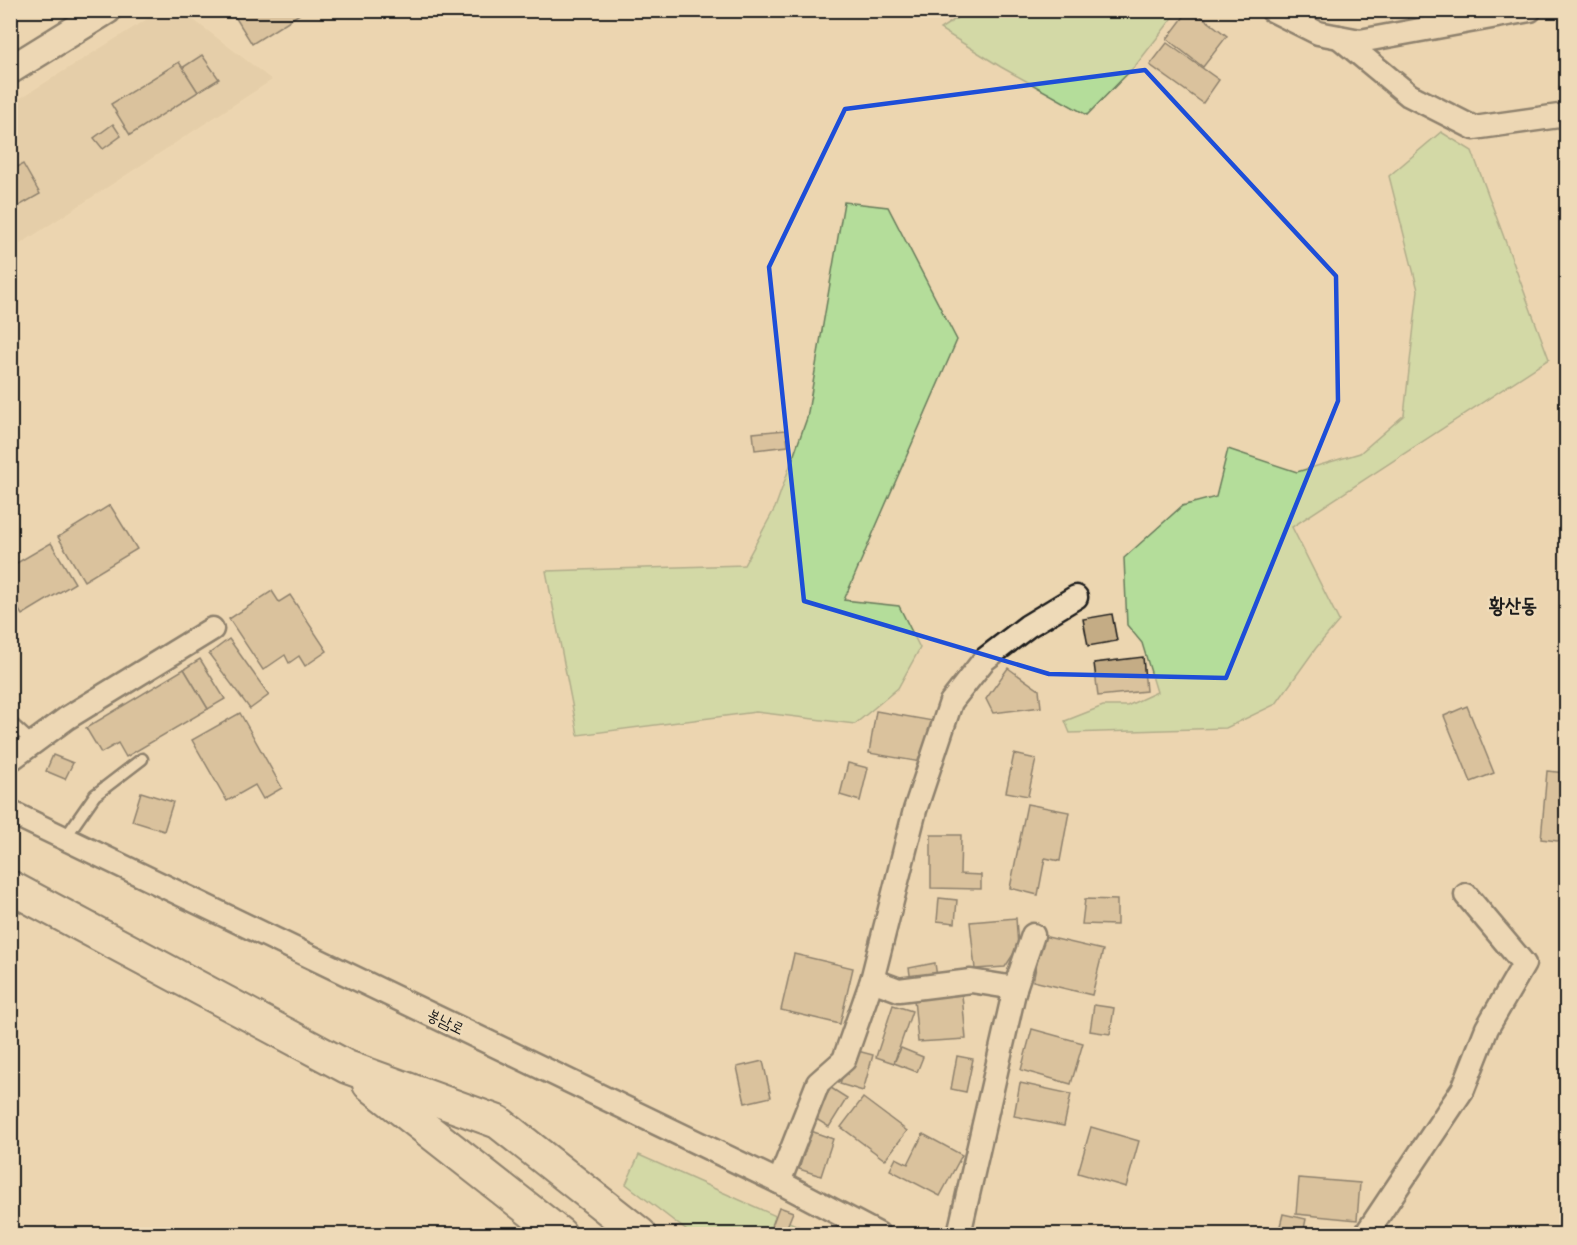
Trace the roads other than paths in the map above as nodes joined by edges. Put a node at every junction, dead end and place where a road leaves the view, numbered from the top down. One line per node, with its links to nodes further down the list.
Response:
1 (107, 10): 5 (street)
2 (1272, 10): 4 (street)
3 (1530, 10): 4 (street)
4 (1338, 37): 6 (street)
5 (10, 70)
6 (1566, 115)
7 (1076, 597): 18 (street)
8 (212, 629): 10 (street)
9 (10, 722): 10 (lane)
10 (33, 743): 12 (street)
11 (142, 759): 14 (lane)
12 (10, 760)
13 (10, 812): 14 (street, 봉남로)
14 (65, 838): 21 (street, 봉남로)
15 (10, 887): 20 (main road)
16 (1466, 895): 26 (street)
17 (1033, 935): 19 (street)
18 (872, 980): 19 (street); 21 (street)
19 (1016, 988): 25 (street)
20 (347, 1067): 22 (main road); 23 (main road)
21 (779, 1182): 24 (street, 봉남로)
22 (560, 1234)
23 (640, 1234)
24 (878, 1234)
25 (959, 1234)
26 (1366, 1234)

